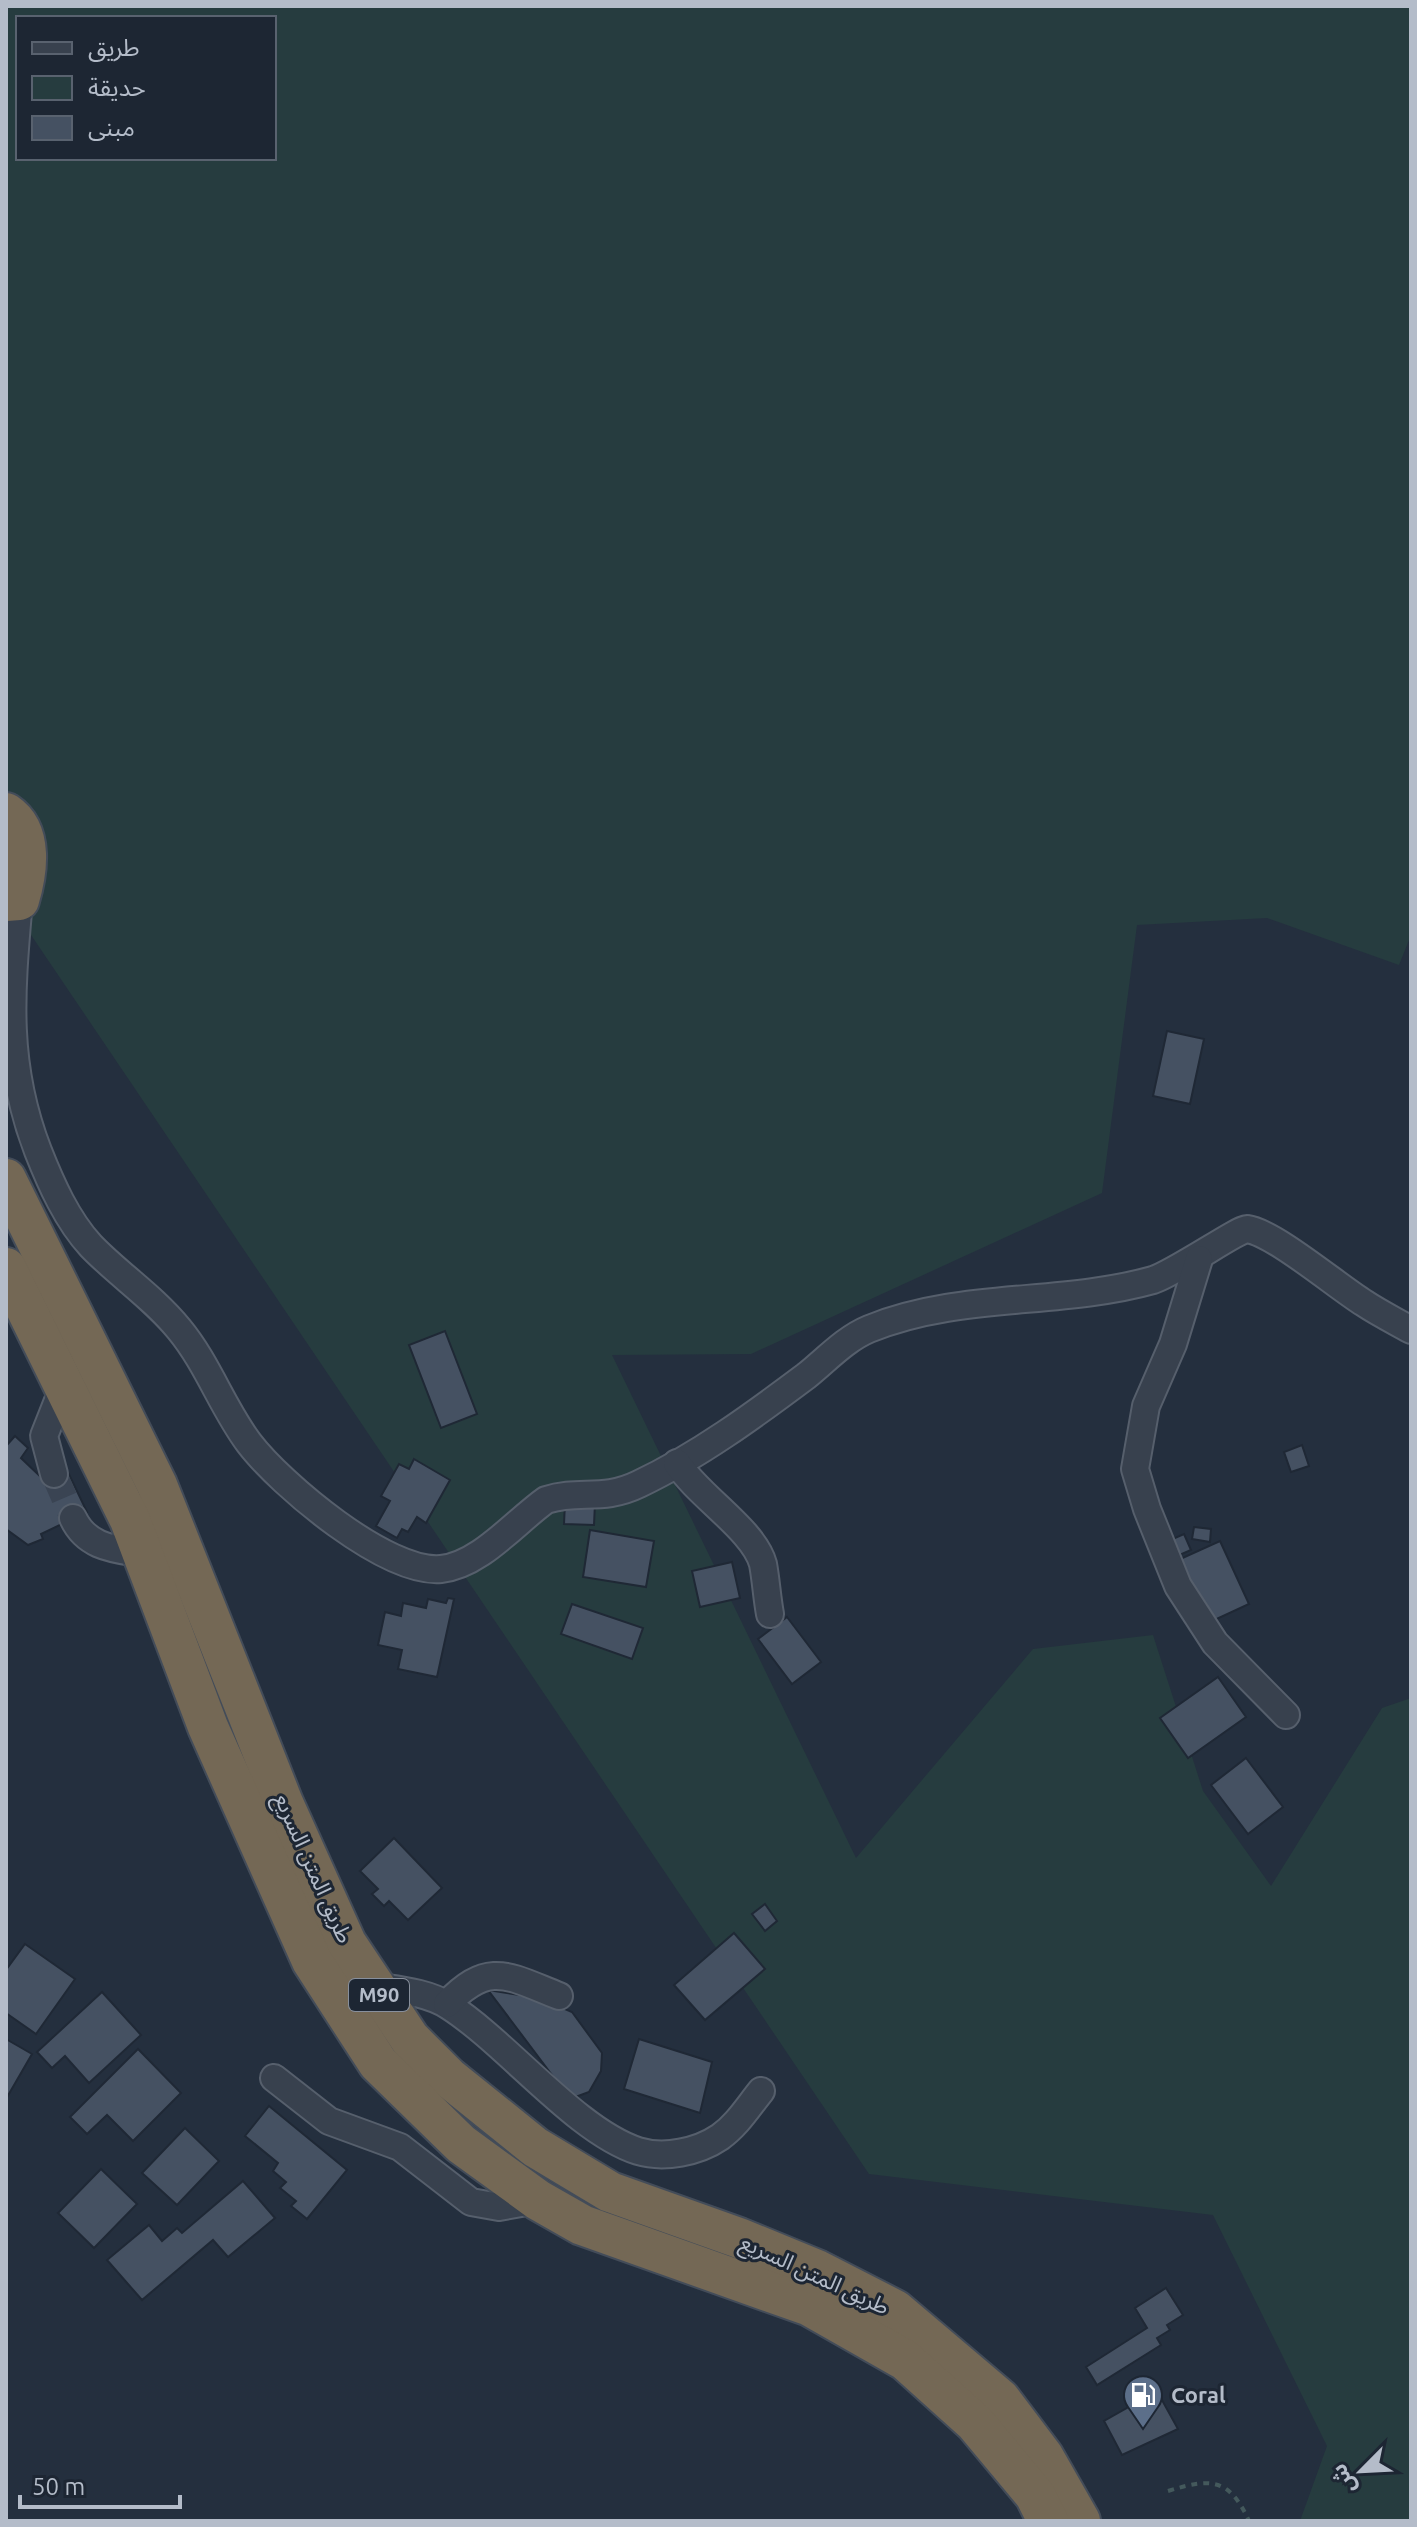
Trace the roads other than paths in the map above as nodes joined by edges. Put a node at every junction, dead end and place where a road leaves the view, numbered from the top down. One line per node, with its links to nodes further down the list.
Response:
1 (6, 813): 2 (highway)
2 (12, 901): 8 (street)
3 (6, 1179): 14 (highway, طريق المتن السريع / M90)
4 (1199, 1259): 6 (street); 8 (street); 13 (street)
5 (6, 1268): 7 (highway, طريق المتن السريع / M90)
6 (1411, 1330)
7 (65, 1383): 9 (street); 11 (highway, طريق المتن السريع / M90)
8 (677, 1463): 12 (street)
9 (54, 1474)
10 (73, 1518): 11 (street)
11 (144, 1554): 19 (highway, طريق المتن السريع / M90)
12 (770, 1614)
13 (1286, 1715)
14 (373, 1986): 16 (street); 21 (highway, طريق المتن السريع / M90)
15 (559, 1996): 16 (street)
16 (447, 2004): 18 (street)
17 (274, 2078): 19 (street)
18 (761, 2091)
19 (538, 2200): 20 (highway, طريق المتن السريع / M90)
20 (1048, 2521)
21 (1080, 2521)

